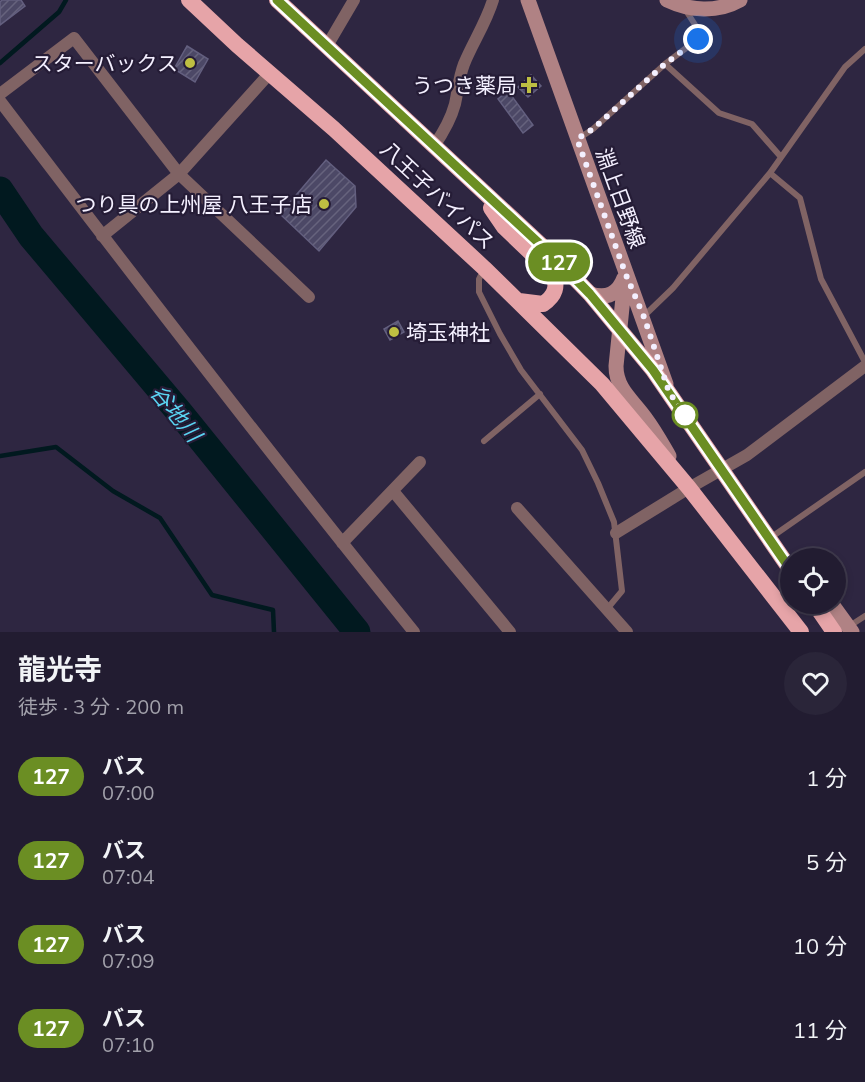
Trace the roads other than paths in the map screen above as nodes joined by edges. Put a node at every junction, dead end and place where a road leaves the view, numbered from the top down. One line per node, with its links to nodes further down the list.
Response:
1 (189, 0): 12 (highway, 八王子バイパス)
2 (277, 0): 9 (highway, 八王子バイパス)
3 (354, 0): 9 (street)
4 (493, 0): 16 (street)
5 (528, 0): 15 (main road, 淵上日野線)
6 (666, 0): 8 (main road)
7 (741, 0): 8 (main road)
8 (685, 8): 11 (lane)
9 (327, 46): 16 (highway, 八王子バイパス)
10 (865, 49): 17 (lane)
11 (665, 64): 15 (lane); 17 (lane)
12 (269, 74): 19 (street); 22 (highway, 八王子バイパス)
13 (0, 94): 19 (street)
14 (0, 100): 21 (street)
15 (577, 139): 23 (main road, 淵上日野線)
16 (434, 146): 20 (highway, 八王子バイパス)
17 (781, 157): 18 (lane)
18 (770, 173): 27 (lane); 29 (lane)
19 (179, 174): 21 (street); 25 (street)
20 (476, 185): 24 (highway, 八王子バイパス); 26 (highway)
21 (102, 236): 42 (street)
22 (484, 268): 26 (highway, 八王子バイパス); 31 (lane)
23 (626, 275): 24 (main road, 淵上日野線); 27 (main road, 淵上日野線); 28 (main road, 淵上日野線)
24 (590, 294): 28 (highway, 八王子バイパス)
25 (309, 297)
26 (519, 301): 36 (highway, 八王子バイパス)
27 (644, 317): 30 (main road, 淵上日野線)
28 (620, 330): 30 (highway, 八王子バイパス); 36 (main road, 淵上日野線)
29 (865, 364): 34 (street)
30 (669, 392): 34 (highway, 八王子バイパス)
31 (540, 394): 32 (lane); 40 (lane)
32 (484, 441)
33 (420, 462): 37 (street)
34 (721, 470): 36 (street); 38 (highway, 八王子バイパス)
35 (865, 472): 41 (lane)
36 (689, 488): 40 (street); 53 (highway, 八王子バイパス)
37 (393, 491): 42 (street); 51 (street)
38 (740, 496): 41 (main road); 44 (highway, 八王子バイパス)
39 (517, 508): 45 (street)
40 (616, 533): 45 (lane)
41 (774, 536): 43 (main road)
42 (342, 543): 50 (street)
43 (784, 548)
44 (780, 554)
45 (607, 609): 52 (street)
46 (826, 614): 49 (highway)
47 (836, 614): 49 (main road)
48 (865, 616): 49 (lane)
49 (844, 630)
50 (414, 632)
51 (510, 632)
52 (627, 632)
53 (801, 632)

